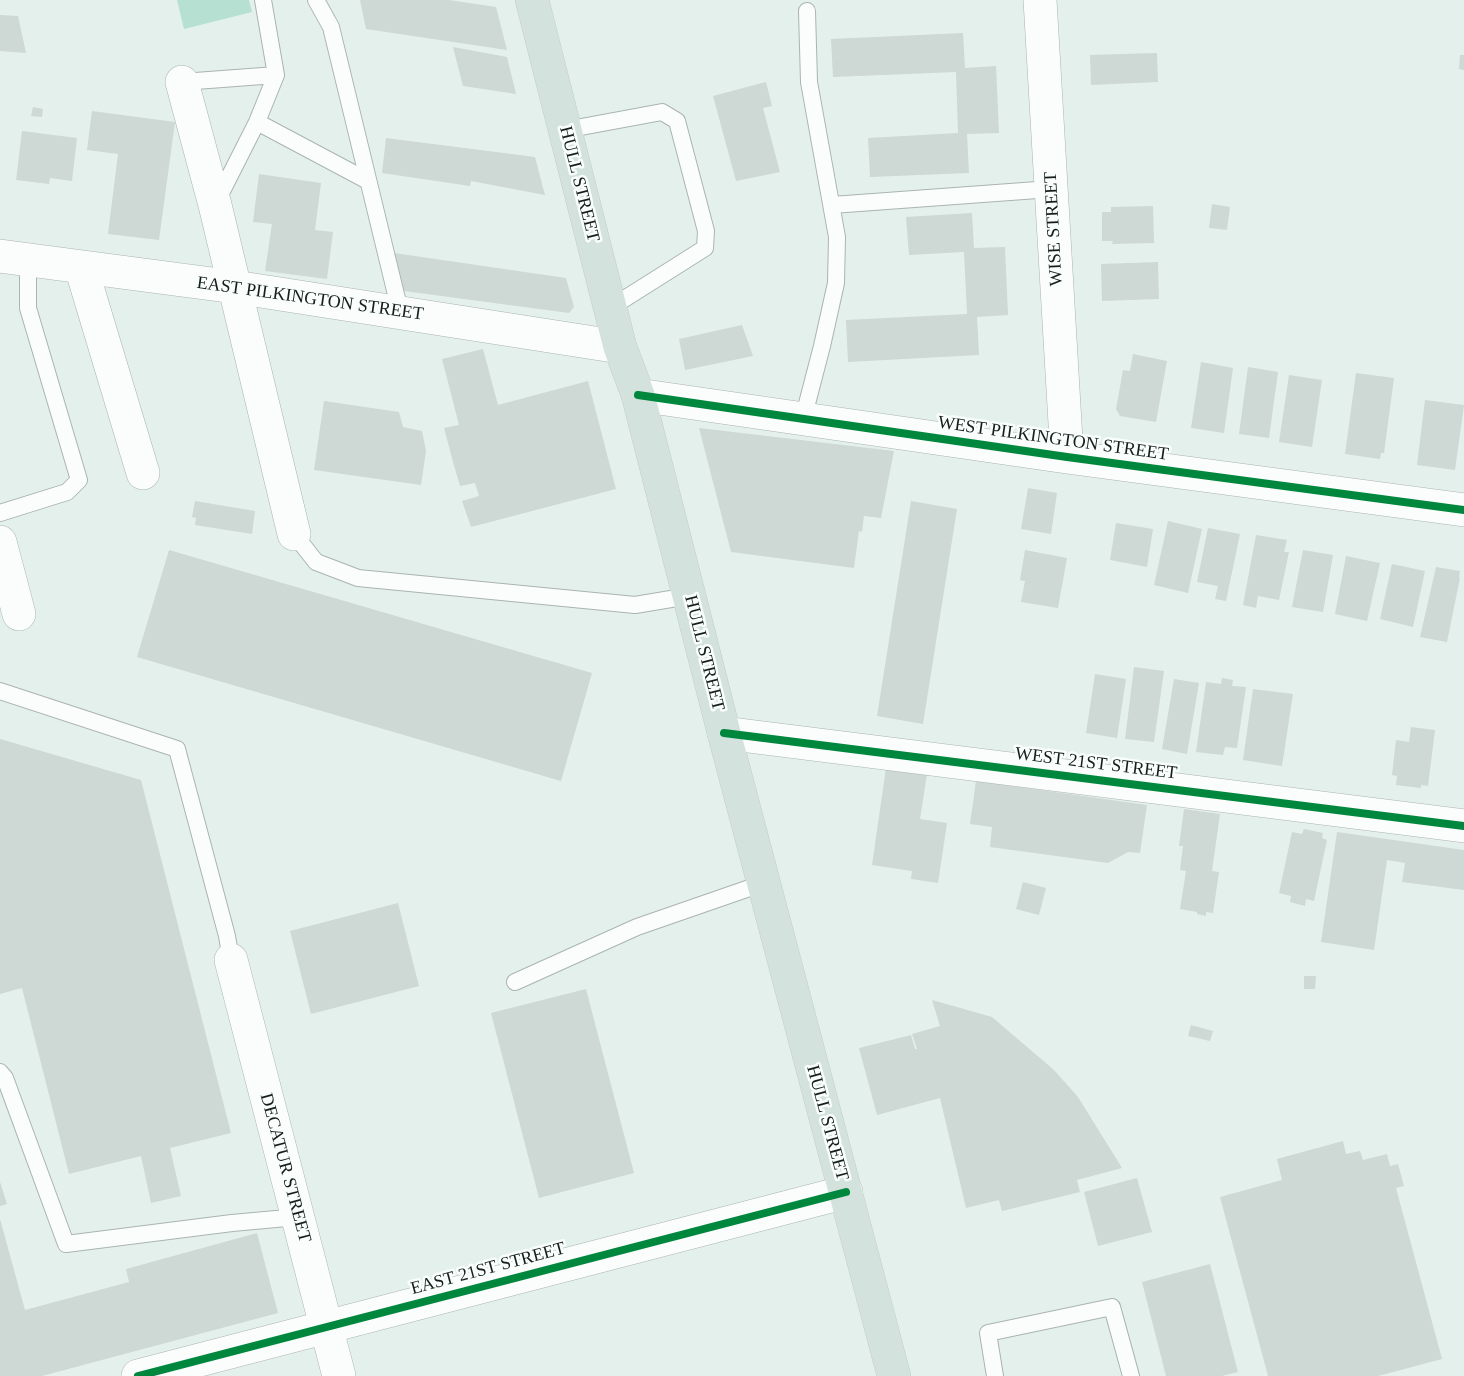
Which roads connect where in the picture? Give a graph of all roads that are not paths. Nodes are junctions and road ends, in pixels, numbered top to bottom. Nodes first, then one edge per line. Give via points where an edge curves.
1 (263, 0) edge
2 (316, 0) edge
3 (532, 0) edge
4 (1040, 0) edge
5 (807, 11) dead end
6 (276, 75) junction
7 (182, 82) joint
8 (257, 122) junction
9 (565, 130) junction
10 (368, 181) junction
11 (1051, 189) junction
12 (215, 205) junction
13 (832, 206) junction
14 (14, 258) edge
15 (81, 267) junction
16 (235, 287) junction
17 (610, 308) junction
18 (400, 311) junction
19 (620, 347) junction
20 (638, 395) junction
21 (803, 419) junction
22 (1067, 457) junction
23 (143, 473) dead end
24 (1464, 510) edge
25 (0, 513) edge
26 (294, 534) joint
27 (0, 542) edge
28 (689, 596) junction
29 (19, 614) dead end
30 (0, 691) edge
31 (724, 733) junction
32 (1464, 826) edge
33 (764, 883) junction
34 (231, 960) joint
35 (515, 982) dead end
36 (0, 1072) edge
37 (846, 1192) junction
38 (298, 1217) junction
39 (326, 1327) junction
40 (138, 1376) edge
41 (339, 1376) edge
42 (894, 1376) edge
43 (995, 1376) edge
44 (1131, 1376) edge

1 - 6 lane
2 - 10 lane via 331,27
3 - 9 main road, HULL STREET
4 - 11 street, WISE STREET
5 - 13 lane via 809,82
6 - 7 lane
6 - 8 lane
7 - 12 street
8 - 10 lane
8 - 12 lane
9 - 17 main road, HULL STREET
9 - 17 lane via 662,112 677,121 706,231 705,248
10 - 18 lane
11 - 13 lane
11 - 22 street, WISE STREET
12 - 16 street
13 - 21 lane via 837,237 836,283
14 - 15 street, EAST PILKINGTON STREET
14 - 25 lane via 79,480 67,492
15 - 16 street, EAST PILKINGTON STREET
15 - 23 street
16 - 18 street, EAST PILKINGTON STREET
16 - 26 street
17 - 19 main road, HULL STREET
18 - 19 street, EAST PILKINGTON STREET
19 - 20 main road, HULL STREET
20 - 21 street, WEST PILKINGTON STREET
20 - 28 main road, HULL STREET
21 - 22 street, WEST PILKINGTON STREET
22 - 24 street, WEST PILKINGTON STREET
26 - 28 lane via 315,562 358,578 635,605
27 - 29 street
28 - 31 main road, HULL STREET
30 - 34 lane via 177,749
31 - 32 street, WEST 21ST STREET
31 - 33 main road, HULL STREET
33 - 35 lane via 637,927
33 - 37 main road, HULL STREET
34 - 38 street, DECATUR STREET
36 - 38 lane via 66,1244
37 - 39 street, EAST 21ST STREET
37 - 42 main road, HULL STREET
38 - 39 street, DECATUR STREET
39 - 40 street, EAST 21ST STREET
39 - 41 street, DECATUR STREET
43 - 44 lane via 988,1333 1112,1306

